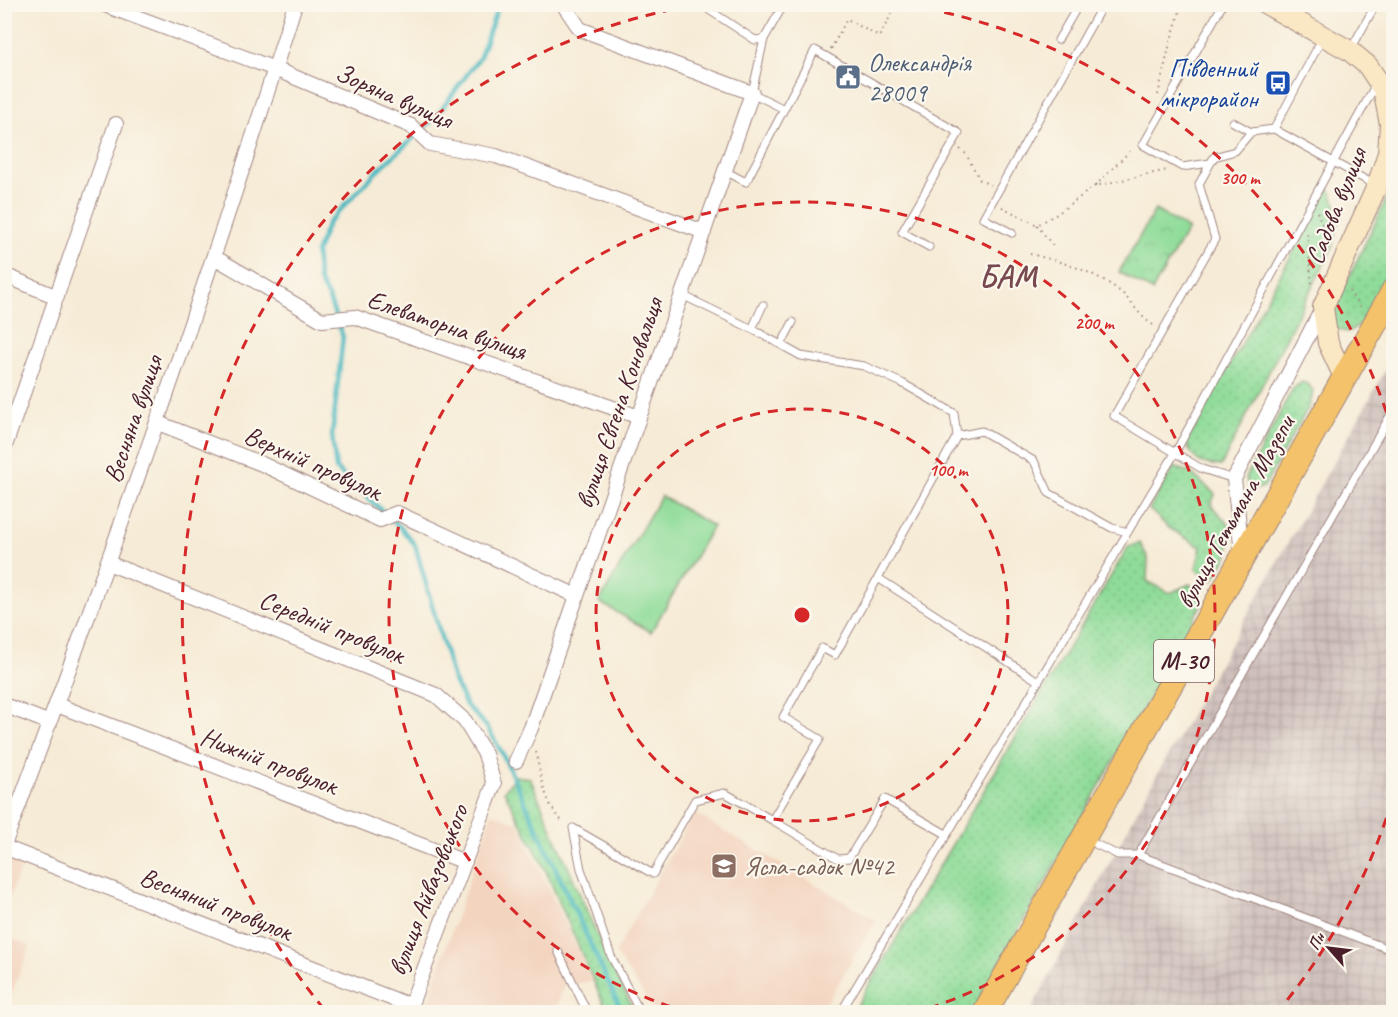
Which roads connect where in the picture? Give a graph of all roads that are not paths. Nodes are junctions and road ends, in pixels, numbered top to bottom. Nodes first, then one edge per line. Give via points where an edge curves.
1 (102, 4) edge
2 (295, 4) edge
3 (563, 4) edge
4 (700, 4) edge
5 (784, 4) edge
6 (1079, 4) edge
7 (1103, 4) edge
8 (1223, 4) edge
9 (1266, 4) edge
10 (1376, 4) edge
11 (1323, 36) junction
12 (764, 39) junction
13 (1058, 40) dead end
14 (1350, 51) junction
15 (275, 69) junction
16 (1379, 80) junction
17 (752, 93) junction
18 (784, 109) junction
19 (1233, 122) dead end
20 (116, 124) dead end
21 (1274, 129) junction
22 (1251, 132) junction
23 (1210, 163) junction
24 (1334, 163) junction
25 (725, 171) junction
26 (1377, 186) junction
27 (704, 232) junction
28 (1012, 233) dead end
29 (928, 247) dead end
30 (214, 257) junction
31 (4, 275) edge
32 (1394, 290) edge
33 (682, 295) junction
34 (57, 297) junction
35 (763, 305) dead end
36 (1323, 308) junction
37 (793, 322) dead end
38 (752, 329) junction
39 (781, 345) junction
40 (1344, 377) junction
41 (1394, 409) edge
42 (639, 417) junction
43 (158, 423) junction
44 (957, 436) junction
45 (4, 449) edge
46 (1175, 453) junction
47 (1234, 479) junction
48 (1128, 532) junction
49 (1242, 558) junction
50 (108, 563) junction
51 (878, 578) junction
52 (577, 596) junction
53 (1038, 681) junction
54 (4, 705) edge
55 (57, 705) junction
56 (50, 723) junction
57 (516, 761) dead end
58 (494, 784) joint
59 (772, 820) junction
60 (946, 834) junction
61 (1083, 839) junction
62 (4, 846) edge
63 (1138, 855) junction
64 (465, 862) junction
65 (558, 951) dead end
66 (1394, 951) edge
67 (409, 1009) edge
68 (587, 1012) edge
69 (640, 1012) edge
70 (841, 1012) edge
71 (985, 1012) edge

1 - 15 street, Зоряна вулиця
2 - 15 street, Весняна вулиця
3 - 17 street via 580,29
4 - 12 lane via 755,40
5 - 12 lane
6 - 13 lane
7 - 28 lane via 983,218
8 - 23 lane via 1143,145 1182,167
9 - 11 street, Садова вулиця
10 - 14 lane
11 - 14 street, Садова вулиця
11 - 21 lane
12 - 17 lane
14 - 16 street, Садова вулиця
15 - 27 street, Зоряна вулиця via 411,126 430,144 496,156
15 - 30 street, Весняна вулиця
16 - 24 lane
16 - 26 street, Садова вулиця via 1390,124 1388,153
17 - 18 lane
17 - 25 street, вулиця Євгена Коновальця
18 - 25 lane via 746,182
18 - 29 lane via 815,50 959,133 902,232
19 - 22 lane
20 - 34 street
21 - 22 lane
21 - 24 lane
22 - 23 lane via 1235,151 1214,157
23 - 46 lane via 1198,184 1215,239 1114,416
24 - 26 lane
24 - 46 lane
25 - 27 street, вулиця Євгена Коновальця
26 - 36 street, Садова вулиця
27 - 33 street, вулиця Євгена Коновальця
30 - 42 street, Елеваторна вулиця via 322,320 356,317
30 - 43 street, Весняна вулиця
31 - 34 street
32 - 40 highway, вулиця Гетьмана Мазепи / М-30
33 - 38 lane
33 - 42 street, вулиця Євгена Коновальця
34 - 45 street
35 - 38 lane
36 - 40 street via 1328,343
36 - 47 street
37 - 39 lane
38 - 39 lane
39 - 44 lane via 801,356 864,366 902,383 954,413
40 - 49 highway, вулиця Гетьмана Мазепи / М-30
41 - 63 lane
42 - 52 street, вулиця Євгена Коновальця
43 - 50 street, Весняна вулиця
43 - 52 street, Верхній провулок via 262,464 380,520 397,513
44 - 48 lane via 982,431 1034,461 1049,493 1112,528
44 - 51 lane
46 - 47 lane via 1202,469
46 - 48 lane
47 - 49 street
48 - 53 lane
49 - 61 highway, вулиця Гетьмана Мазепи / М-30
50 - 55 street, Весняна вулиця
50 - 58 street, Середній провулок via 436,695 465,721 485,754
51 - 53 lane
51 - 59 lane via 835,655 822,648 783,717 820,739
52 - 57 street, вулиця Євгена Коновальця
53 - 60 lane
54 - 56 street
55 - 56 street, Весняна вулиця
55 - 64 street, Нижній провулок
56 - 62 street, Весняна вулиця
58 - 64 street, вулиця Айвазовського
59 - 60 lane via 838,859 849,858 885,798
59 - 69 lane via 725,793 695,800 653,874 573,828 581,869 611,956
60 - 70 lane
61 - 63 lane via 1118,855
61 - 71 highway, вулиця Гетьмана Мазепи / М-30
62 - 67 street, Весняний провулок
63 - 66 lane
64 - 67 street, вулиця Айвазовського
65 - 68 lane

